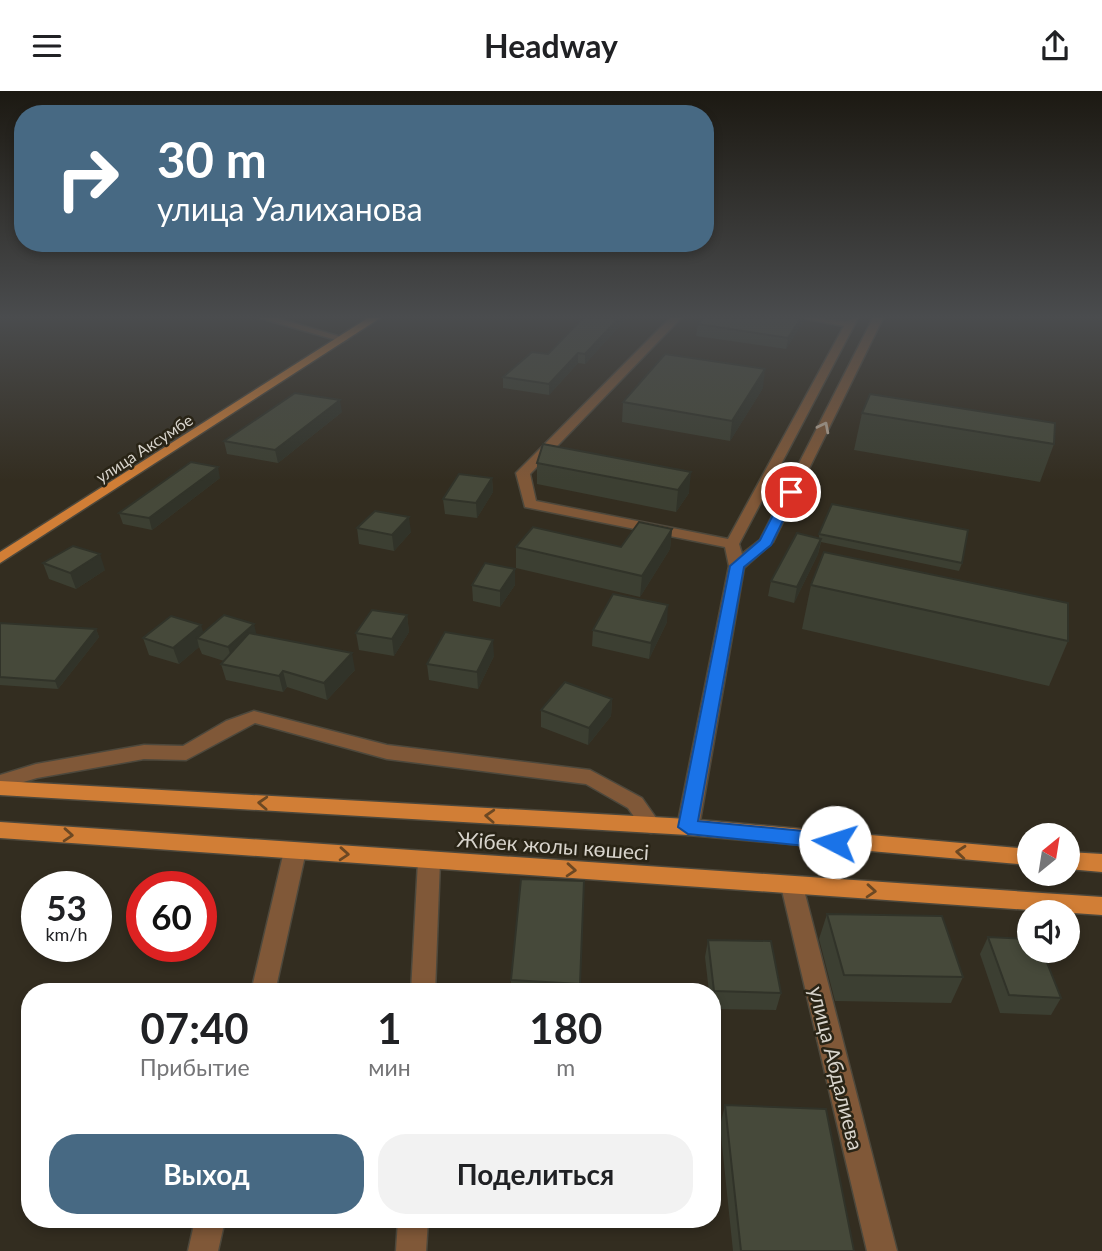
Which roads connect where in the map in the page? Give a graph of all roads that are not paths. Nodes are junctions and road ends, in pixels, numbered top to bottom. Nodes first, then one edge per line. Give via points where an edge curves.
1 (291, 372) edge
2 (623, 372) edge
3 (824, 372) edge
4 (851, 372) edge
5 (732, 544) junction
6 (0, 559) edge
7 (737, 566) junction
8 (0, 782) edge
9 (0, 788) edge
10 (651, 825) junction
11 (688, 827) junction
12 (0, 830) edge
13 (295, 851) junction
14 (1017, 856) edge
15 (429, 860) junction
16 (1080, 861) edge
17 (1102, 863) edge
18 (792, 886) junction
19 (1102, 906) edge
20 (265, 983) edge
21 (423, 983) edge
22 (208, 1228) edge
23 (412, 1228) edge
24 (203, 1251) edge
25 (411, 1251) edge
26 (882, 1251) edge

1 - 6 main road, улица Аксумбе
2 - 5 street via 523,474 530,504
3 - 5 street
7 -> 4 street via 766,542
5 - 7 street
7 - 11 street
8 - 10 street via 144,752 186,753 254,717 387,752 590,777 635,803
10 -> 9 main road, Жібек жолы көшесі
10 - 11 main road, Жібек жолы көшесі
14 -> 11 main road, Жібек жолы көшесі
12 -> 13 main road, Жібек жолы көшесі
13 -> 15 main road, Жібек жолы көшесі
13 - 20 street
15 -> 18 main road, Жібек жолы көшесі
15 - 21 street
16 - 17 main road
18 -> 19 main road, Жібек жолы көшесі
18 - 26 street, улица Абдалиева
22 - 24 street
23 - 25 street

